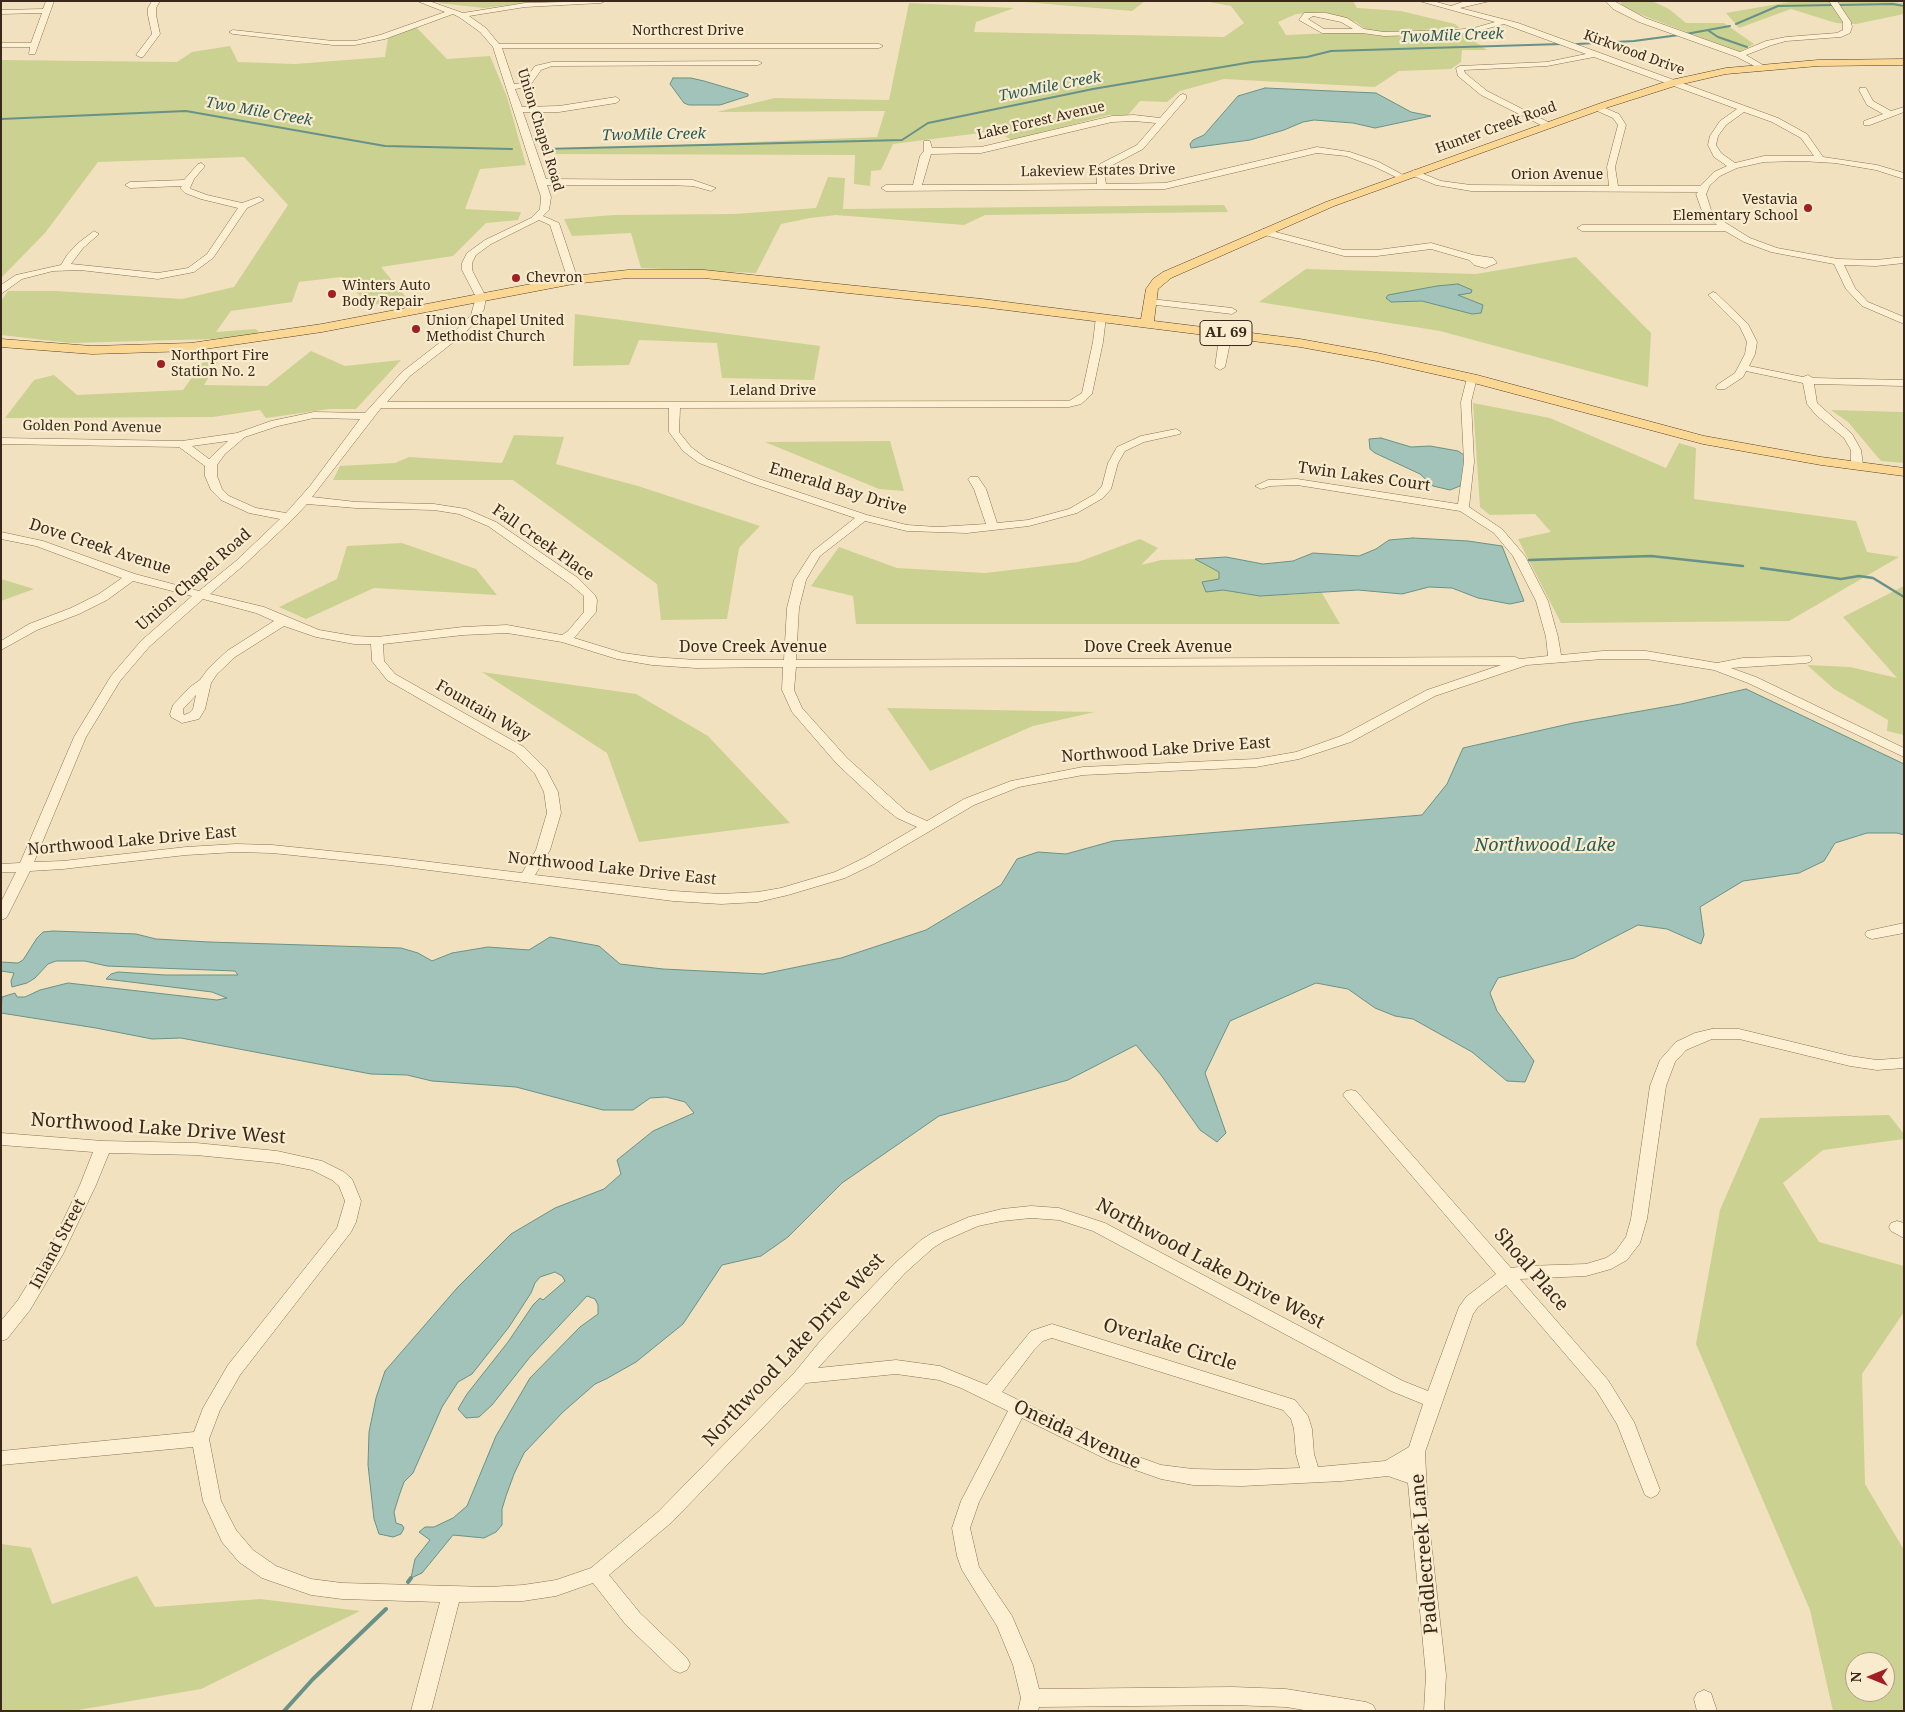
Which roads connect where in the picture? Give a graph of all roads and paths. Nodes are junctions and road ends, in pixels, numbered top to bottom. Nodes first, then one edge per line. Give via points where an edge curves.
1 (50, 1) edge
2 (156, 1) edge
3 (421, 1) edge
4 (573, 1) edge
5 (582, 1) edge
6 (601, 1) edge
7 (1423, 1) edge
8 (1486, 1) edge
9 (1609, 1) edge
10 (1833, 1) edge
11 (1453, 8) junction
12 (47, 11) junction
13 (1, 12) edge
14 (452, 12) junction
15 (462, 16) junction
16 (1505, 22) junction
17 (1362, 31) junction
18 (233, 32) dead end
19 (1, 45) edge
20 (497, 46) junction
21 (879, 46) dead end
22 (1595, 54) junction
23 (140, 55) dead end
24 (1740, 55) junction
25 (1904, 62) edge
26 (758, 63) dead end
27 (1760, 66) junction
28 (1675, 82) junction
29 (511, 87) junction
30 (1863, 90) dead end
31 (1183, 97) dead end
32 (616, 100) dead end
33 (1598, 108) junction
34 (1744, 108) junction
35 (1904, 109) edge
36 (518, 110) junction
37 (1890, 114) junction
38 (1161, 121) junction
39 (1867, 123) dead end
40 (1547, 126) junction
41 (1820, 158) junction
42 (201, 166) dead end
43 (1734, 166) junction
44 (1405, 176) junction
45 (1904, 176) edge
46 (542, 182) junction
47 (188, 183) junction
48 (130, 185) dead end
49 (1102, 186) junction
50 (711, 188) dead end
51 (886, 188) dead end
52 (917, 188) junction
53 (1614, 189) junction
54 (1703, 189) junction
55 (259, 200) dead end
56 (243, 206) junction
57 (538, 217) junction
58 (1582, 228) dead end
59 (1725, 228) junction
60 (1264, 232) junction
61 (94, 234) dead end
62 (1472, 258) dead end
63 (1904, 260) edge
64 (1838, 262) junction
65 (65, 267) junction
66 (573, 280) junction
67 (1, 291) edge
68 (1713, 295) dead end
69 (481, 297) junction
70 (1151, 302) junction
71 (1232, 311) dead end
72 (475, 316) joint
73 (1101, 317) junction
74 (1904, 321) edge
75 (1147, 322) junction
76 (1227, 333) junction
77 (1, 343) edge
78 (1220, 367) dead end
79 (1743, 367) junction
80 (1472, 378) junction
81 (1808, 380) junction
82 (1904, 383) edge
83 (1721, 387) dead end
84 (378, 405) junction
85 (675, 405) junction
86 (368, 416) junction
87 (1176, 432) dead end
88 (241, 435) junction
89 (1, 442) edge
90 (182, 444) junction
91 (211, 465) junction
92 (1857, 465) junction
93 (1904, 472) edge
94 (974, 479) dead end
95 (1261, 486) dead end
96 (304, 500) junction
97 (1463, 508) junction
98 (289, 517) junction
99 (863, 517) junction
100 (993, 527) junction
101 (1, 535) edge
102 (131, 577) junction
103 (200, 594) junction
104 (283, 621) junction
105 (564, 640) junction
106 (377, 641) junction
107 (1, 646) edge
108 (1556, 659) junction
109 (1806, 659) dead end
110 (1526, 661) junction
111 (789, 664) junction
112 (1717, 667) junction
113 (205, 683) dead end
114 (1904, 753) edge
115 (926, 826) junction
116 (1, 868) edge
117 (24, 868) junction
118 (526, 878) junction
119 (1, 915) edge
120 (1904, 928) edge
121 (1872, 934) dead end
122 (1904, 1064) edge
123 (1351, 1095) dead end
124 (1, 1139) edge
125 (103, 1148) junction
126 (1507, 1275) junction
127 (1, 1334) edge
128 (801, 1377) junction
129 (990, 1394) junction
130 (1433, 1400) junction
131 (1019, 1408) junction
132 (200, 1439) junction
133 (1416, 1452) junction
134 (1, 1458) edge
135 (1388, 1468) junction
136 (1311, 1476) junction
137 (1418, 1479) junction
138 (1650, 1490) dead end
139 (597, 1574) junction
140 (451, 1595) junction
141 (680, 1664) dead end
142 (1029, 1705) edge
143 (421, 1711) edge
144 (1366, 1711) edge
145 (1434, 1711) edge

1 - 12 street
2 - 23 street via 152,8 155,37
3 - 14 street, Union Chapel Road
4 - 5 street
4 - 15 street
5 - 6 street
7 - 11 street, Kirkwood Drive
8 - 11 street
9 - 24 street via 1642,20
10 - 24 street via 1847,22 1846,32 1786,39
11 - 16 street, Kirkwood Drive
12 - 13 street
12 - 19 street via 33,49
14 - 15 street, Union Chapel Road
14 - 18 street via 382,37 355,43
15 - 20 street, Union Chapel Road via 483,30
16 - 17 street via 1454,32 1384,34
16 - 22 street, Kirkwood Drive
17 - 17 street via 1332,16 1313,14 1304,17 1306,22 1322,31
20 - 21 street, Northcrest Drive
20 - 29 street, Union Chapel Road
22 - 28 street, Kirkwood Drive
22 - 40 street via 1554,63 1460,68 1461,74 1484,93
24 - 27 street
25 - 27 main road, Hunter Creek Road
26 - 29 street via 552,64 538,68 526,85
27 - 28 main road, Hunter Creek Road
28 - 33 main road, Hunter Creek Road
28 - 34 street, Kirkwood Drive
29 - 36 street, Union Chapel Road
30 - 37 street via 1870,103
31 - 38 street
32 - 36 street via 559,109
33 - 40 main road, Hunter Creek Road
33 - 53 street via 1616,116 1622,125 1611,167
34 - 41 street, Kirkwood Drive via 1796,130 1810,142
34 - 43 street via 1723,123 1712,145 1717,155
35 - 37 street
36 - 46 street, Union Chapel Road
37 - 39 street
38 - 49 street via 1137,149 1103,166 1100,172
38 - 52 street, Lake Forest Avenue via 1112,119 982,150 927,146
40 - 44 main road, Hunter Creek Road
41 - 43 street via 1764,159
41 - 45 street
42 - 47 street
43 - 54 street via 1710,178
44 - 49 street, Lakeview Estates Drive via 1340,152 1317,150 1181,184
44 - 53 street, Orion Avenue via 1463,187
44 - 60 main road, Hunter Creek Road
46 - 50 street via 666,182 693,183
46 - 57 street, Union Chapel Road via 546,203
47 - 48 street
47 - 56 street via 185,188 192,194
49 - 52 street, Lakeview Estates Drive
51 - 52 street, Lakeview Estates Drive
53 - 54 street, Orion Avenue
54 - 59 street via 1702,200 1707,211
55 - 56 street
56 - 65 street via 207,259 191,270 158,276
57 - 66 street via 554,223
57 - 69 street via 488,242 468,258 467,270
58 - 59 street
59 - 64 street via 1774,250
60 - 62 street via 1344,253 1378,253 1431,246
60 - 70 main road, Hunter Creek Road via 1162,278 1152,289
61 - 65 street via 70,257
63 - 64 street
64 - 74 street via 1851,289 1865,304
65 - 67 street via 27,274
66 - 69 main road, AL 69
66 - 73 main road, AL 69 via 628,274 704,274
68 - 79 street via 1749,334 1752,342 1750,354
69 - 72 street
69 - 77 main road, AL 69 via 282,335 191,347 92,350
70 - 71 street
70 - 75 main road, Hunter Creek Road
72 - 84 street, Union Chapel Road via 460,332 406,374
73 - 75 main road, AL 69
73 - 85 street, Leland Drive via 1088,390 1077,402 1050,405
75 - 76 main road, AL 69
76 - 78 street
76 - 80 main road, AL 69 via 1351,352
79 - 81 street
79 - 83 street via 1735,379
80 - 92 main road, AL 69 via 1703,440
80 - 97 street via 1466,402 1469,462
81 - 82 street
81 - 92 street via 1812,404 1848,436 1856,450
84 - 85 street, Leland Drive
84 - 86 street, Union Chapel Road
85 - 99 street, Emerald Bay Drive via 674,432 687,449 704,461
86 - 88 street via 304,416
86 - 96 street, Union Chapel Road
87 - 100 street, Emerald Bay Drive via 1141,439 1121,449 1113,463 1107,488 1087,504 1047,519
88 - 90 street, Golden Pond Avenue
88 - 91 street
89 - 90 street, Golden Pond Avenue
90 - 91 street, Golden Pond Avenue
91 - 98 street via 212,481 225,498 252,511
92 - 93 main road, AL 69
94 - 100 street
95 - 97 street, Twin Lakes Court via 1297,482
96 - 98 street, Union Chapel Road
96 - 105 street, Fall Creek Place via 434,507 462,511 492,524 589,595 590,612
97 - 108 street via 1498,531 1519,556 1542,601
98 - 103 street, Union Chapel Road via 240,563
99 - 100 street, Emerald Bay Drive via 927,530
99 - 111 street via 816,554 800,580 793,608
101 - 102 street, Dove Creek Avenue via 39,543
102 - 103 street, Dove Creek Avenue
102 - 107 street via 103,597 34,627
103 - 104 street, Dove Creek Avenue via 260,610
103 - 117 street, Union Chapel Road via 145,644 102,698 80,737
104 - 106 street, Dove Creek Avenue via 344,639
104 - 113 street via 231,654
105 - 106 street, Dove Creek Avenue via 496,629
105 - 111 street, Dove Creek Avenue via 652,661
106 - 118 street, Fountain Way via 378,660 391,677 519,750 541,772 551,792 554,813 543,850
108 - 110 street, Northwood Lake Drive East
108 - 112 street, Northwood Lake Drive East via 1624,654
109 - 112 street via 1743,662
110 - 111 street, Dove Creek Avenue
110 - 115 street, Northwood Lake Drive East via 1431,692 1346,739 1299,755 1256,763 1094,770 1038,778 996,790
111 - 115 street via 788,690 796,709 842,761 887,803 902,815
112 - 114 street, Northwood Lake Drive East via 1752,680
115 - 118 street, Northwood Lake Drive East via 840,875 758,896 721,899 681,897
116 - 117 street, Northwood Lake Drive East
117 - 118 street, Northwood Lake Drive East via 236,848 320,854
117 - 119 street, Union Chapel Road
120 - 121 street
122 - 126 street via 1850,1061 1739,1034 1700,1036 1681,1046 1668,1060 1658,1086 1634,1239 1621,1256 1586,1270
123 - 126 street, Shoal Place
124 - 125 street, Northwood Lake Drive West
125 - 127 street, Inland Street via 57,1250 24,1305
125 - 132 street, Northwood Lake Drive West via 169,1148 291,1159 328,1170 346,1183 351,1192 351,1212 343,1232 234,1370 212,1408
126 - 130 street via 1480,1294 1465,1312
126 - 138 street, Shoal Place via 1606,1391 1630,1434
128 - 129 street, Oneida Avenue via 865,1369 911,1368 940,1373
128 - 130 street, Northwood Lake Drive West via 881,1287 927,1244 975,1221 1031,1212 1059,1214 1099,1227 1397,1386
128 - 139 street, Northwood Lake Drive West via 665,1517
129 - 131 street, Oneida Avenue
129 - 136 street, Overlake Circle via 1028,1345 1037,1336 1052,1331 1289,1405 1299,1416 1304,1429 1305,1454
130 - 133 street, Paddlecreek Lane
131 - 136 street, Oneida Avenue via 1116,1456 1161,1472 1209,1478
131 - 142 street via 970,1501 961,1528 971,1570 1005,1622 1023,1665
132 - 134 street
132 - 140 street, Northwood Lake Drive West via 212,1501 222,1525 246,1556 269,1572 311,1587 342,1591
133 - 135 street, Oneida Avenue
133 - 137 street, Paddlecreek Lane
135 - 136 street, Oneida Avenue
135 - 137 street, Oneida Avenue
137 - 145 street, Paddlecreek Lane via 1436,1674
139 - 140 street, Northwood Lake Drive West via 556,1588 523,1593
139 - 141 street via 633,1619
140 - 143 street
142 - 144 street via 1233,1696 1286,1698

